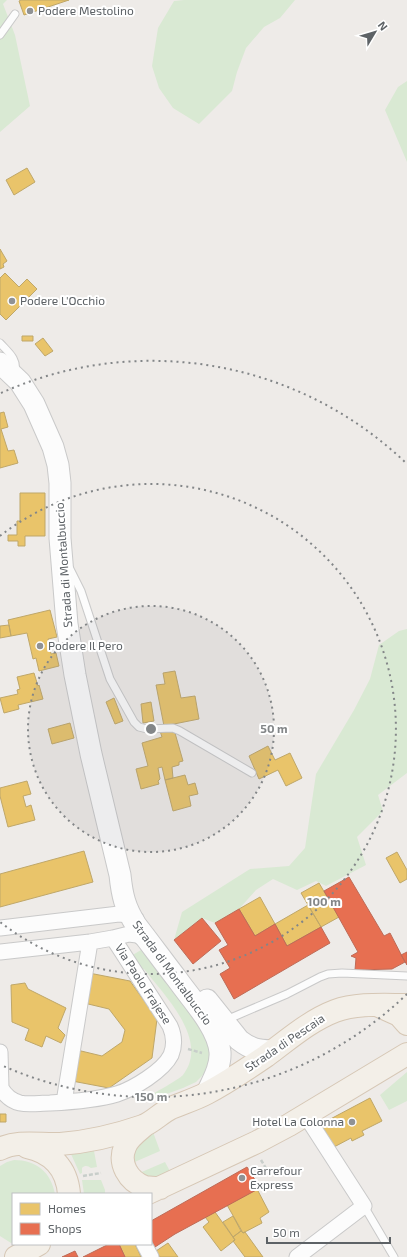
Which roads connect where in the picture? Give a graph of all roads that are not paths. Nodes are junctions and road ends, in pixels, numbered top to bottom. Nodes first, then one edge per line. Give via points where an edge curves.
1 (15, 14) dead end
2 (0, 35) edge
3 (0, 343) edge
4 (7, 369) edge
5 (62, 555) junction
6 (252, 773) dead end
7 (121, 885) junction
8 (129, 914) junction
9 (106, 915) junction
10 (0, 928) edge
11 (113, 938) junction
12 (90, 942) junction
13 (149, 942) junction
14 (0, 952) edge
15 (407, 976) edge
16 (201, 993) junction
17 (376, 1005) junction
18 (407, 1005) edge
19 (224, 1021) junction
20 (407, 1024) edge
21 (273, 1051) junction
22 (0, 1052) edge
23 (406, 1052) edge
24 (1, 1089) edge
25 (207, 1093) junction
26 (64, 1102) junction
27 (170, 1109) junction
28 (306, 1116) junction
29 (144, 1125) junction
30 (3, 1142) edge
31 (74, 1186) edge
32 (153, 1191) edge
33 (364, 1206) junction
34 (37, 1245) edge
35 (145, 1245) edge
36 (16, 1257) edge
37 (151, 1257) edge
38 (297, 1257) edge
39 (394, 1257) edge

1 - 2 lane
3 - 4 lane via 15,361 16,366
4 - 5 street, Strada di Montalbuccio via 30,396 56,457 60,483
5 - 6 lane via 81,591 110,679 134,722 146,729 180,730
5 - 7 street, Strada di Montalbuccio via 67,624 79,698
7 - 8 street, Strada di Montalbuccio
7 - 9 street via 119,904
7 - 16 street, Strada di Montalbuccio
8 - 9 street
8 - 13 street, Strada di Montalbuccio
8 - 16 street via 146,928 192,988
9 - 10 street
11 - 12 street, Via Paolo Frajese
11 - 13 street, Via Paolo Frajese via 129,934 137,935
11 - 26 street, Via Paolo Frajese via 168,1022 173,1036 173,1049 159,1069 133,1087 109,1096
12 - 14 street, Via Paolo Frajese
12 - 26 street
13 - 25 street, Strada di Montalbuccio via 196,1004 216,1036 220,1057
15 - 19 lane via 328,974
16 - 19 street, Strada di Montalbuccio
17 - 18 main road, Strada di Pescaia
17 - 20 main road via 399,1016
17 - 21 main road, Strada di Pescaia via 335,1011 305,1027
19 - 21 street, Strada di Montalbuccio via 239,1040 250,1048
21 - 25 main road, Strada di Pescaia
22 - 24 street, Via Paolo Frajese
23 - 28 main road
24 - 26 street, Via Paolo Frajese via 6,1096 19,1103
25 - 27 main road, Strada di Pescaia
27 - 29 main road, Strada di Pescaia
27 - 30 main road, Strada di Pescaia via 69,1129 35,1132
28 - 32 main road
28 - 33 street
29 - 30 main road, Strada di Pescaia via 77,1142
29 - 32 main road via 125,1146 122,1161 130,1177
30 - 31 main road via 36,1149 50,1157 67,1181
33 - 38 street
33 - 39 lane
34 - 36 main road
35 - 37 street

